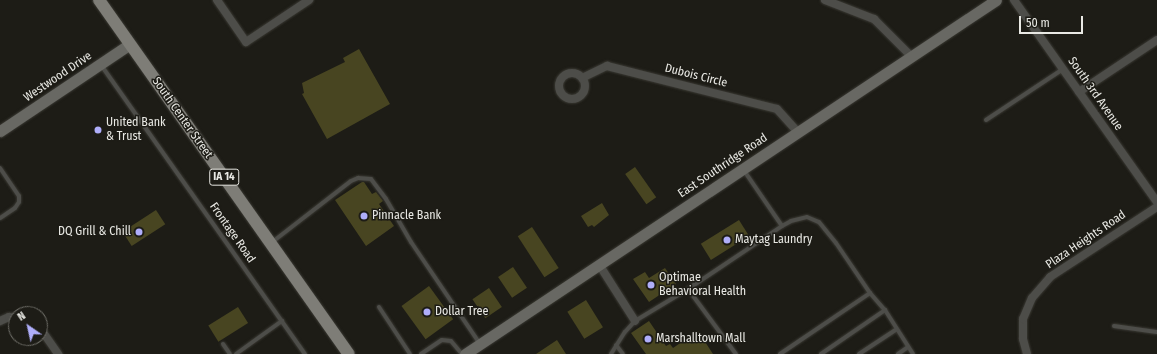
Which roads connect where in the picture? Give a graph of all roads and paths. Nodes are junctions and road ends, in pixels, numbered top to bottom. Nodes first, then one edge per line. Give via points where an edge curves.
1 (99, 0) edge
2 (217, 0) edge
3 (309, 0) edge
4 (825, 0) edge
5 (996, 0) edge
6 (1014, 0) edge
7 (1157, 40) edge
8 (130, 44) junction
9 (911, 56) junction
10 (100, 64) junction
11 (1063, 69) junction
12 (582, 78) dead end
13 (1079, 92) junction
14 (986, 120) dead end
15 (0, 131) edge
16 (797, 131) junction
17 (0, 168) edge
18 (742, 168) junction
19 (1157, 202) edge
20 (1157, 207) edge
21 (0, 218) edge
22 (782, 226) junction
23 (270, 243) junction
24 (600, 266) junction
25 (688, 289) junction
26 (870, 293) junction
27 (379, 307) dead end
28 (884, 310) junction
29 (635, 320) junction
30 (282, 321) junction
31 (1114, 326) dead end
32 (897, 329) junction
33 (1157, 332) edge
34 (48, 340) edge
35 (223, 344) dead end
36 (480, 344) junction
37 (616, 345) junction
38 (908, 347) junction
39 (58, 354) edge
40 (230, 354) edge
41 (236, 354) edge
42 (305, 354) edge
43 (349, 354) edge
44 (410, 354) edge
45 (421, 354) edge
46 (463, 354) edge
47 (611, 354) edge
48 (623, 354) edge
49 (736, 354) edge
50 (780, 354) edge
51 (821, 354) edge
52 (859, 354) edge
53 (898, 354) edge
54 (913, 354) edge
55 (1027, 354) edge

1 - 8 main road, South Center Street / IA 14
2 - 3 street via 246,42
4 - 9 street via 874,19
5 - 9 street, East Southridge Road
6 - 11 street, South 3rd Avenue
7 - 13 street
8 - 10 street, Westwood Drive
8 - 23 main road, South Center Street / IA 14
9 - 16 street, East Southridge Road
10 - 15 street, Westwood Drive
10 - 30 lane, Frontage Road
11 - 13 street, South 3rd Avenue
11 - 14 lane
12 - 16 street, Dubois Circle via 607,66 777,109
13 - 19 street, South 3rd Avenue
16 - 18 street, East Southridge Road
17 - 21 lane via 19,196 19,202 15,208
18 - 22 lane
18 - 24 street, East Southridge Road
20 - 55 street, Plaza Heights Road via 1050,277 1032,298 1023,319 1022,339
22 - 25 lane
22 - 26 lane via 807,217 820,222
23 - 36 lane via 351,181 358,178 371,179
23 - 43 main road, South Center Street / IA 14
24 - 29 street
24 - 36 street, East Southridge Road
25 - 29 lane
25 - 49 lane
26 - 28 lane
26 - 50 lane
27 - 44 lane
28 - 32 lane
28 - 51 lane
29 - 37 lane
30 - 41 lane
30 - 42 lane, Frontage Road
31 - 33 lane
32 - 38 lane
32 - 52 lane
34 - 39 street
35 - 40 lane
36 - 46 street, East Southridge Road
37 - 47 lane
37 - 48 lane
38 - 53 lane
38 - 54 lane
45 - 46 lane via 442,340 450,341

